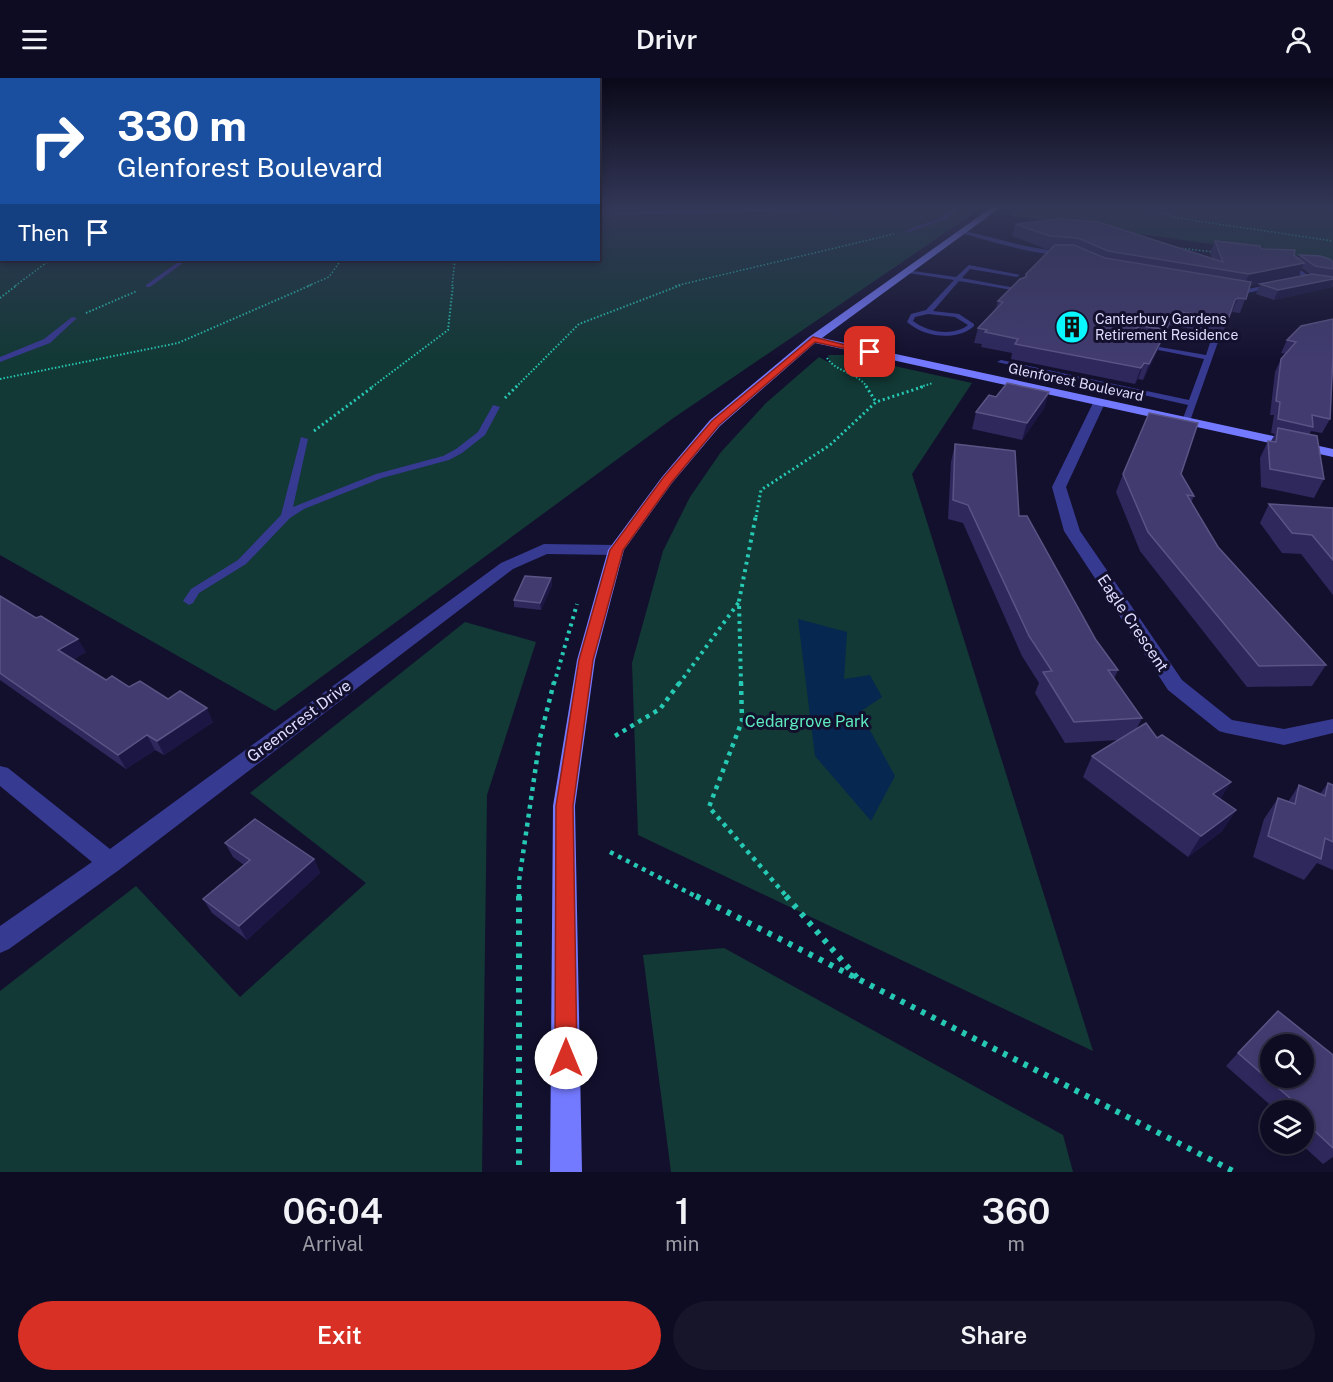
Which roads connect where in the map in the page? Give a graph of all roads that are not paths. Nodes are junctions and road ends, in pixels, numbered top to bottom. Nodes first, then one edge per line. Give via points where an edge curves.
1 (926, 258) edge
2 (183, 261) edge
3 (1292, 265) edge
4 (908, 271) junction
5 (1017, 275) dead end
6 (955, 279) junction
7 (1308, 279) junction
8 (1297, 281) edge
9 (1333, 283) edge
10 (1276, 285) edge
11 (148, 286) road end
12 (1220, 288) edge
13 (1018, 289) edge
14 (928, 312) junction
15 (74, 318) road end
16 (813, 339) junction
17 (1214, 342) dead end
18 (1136, 345) edge
19 (1209, 358) junction
20 (0, 360) edge
21 (1001, 362) dead end
22 (1099, 402) junction
23 (1192, 403) junction
24 (496, 407) road end
25 (1186, 422) junction
26 (304, 439) road end
27 (1333, 453) edge
28 (286, 516) junction
29 (616, 550) junction
30 (189, 602) dead end
31 (1333, 726) edge
32 (0, 774) edge
33 (110, 863) junction
34 (0, 941) edge
35 (566, 1172) edge

1 - 4 main road
2 - 11 lane
3 - 7 lane
4 - 6 lane
4 - 16 main road
5 - 6 lane via 969,267
6 - 13 lane
6 - 14 lane
7 - 8 lane
7 - 9 lane
10 - 12 lane via 1243,292
14 - 14 lane via 913,315 909,321 918,328 947,333 965,331 972,325 957,315
15 - 20 lane via 47,341
16 - 22 main road, Glenforest Boulevard
16 - 29 main road via 715,423
17 - 19 lane
18 - 19 lane
19 - 23 lane
21 - 23 lane
22 - 25 main road, Glenforest Boulevard
22 - 31 street, Eagle Crescent via 1059,487 1071,531 1175,685 1226,726 1284,737
23 - 25 lane
24 - 28 lane via 482,433 446,458 379,476
25 - 27 main road, Glenforest Boulevard
26 - 28 lane
28 - 30 lane via 242,562 195,591
29 - 33 street, Greencrest Drive via 544,549 507,567
29 - 35 main road via 586,660 564,806
32 - 33 street
33 - 34 street, Greencrest Drive

